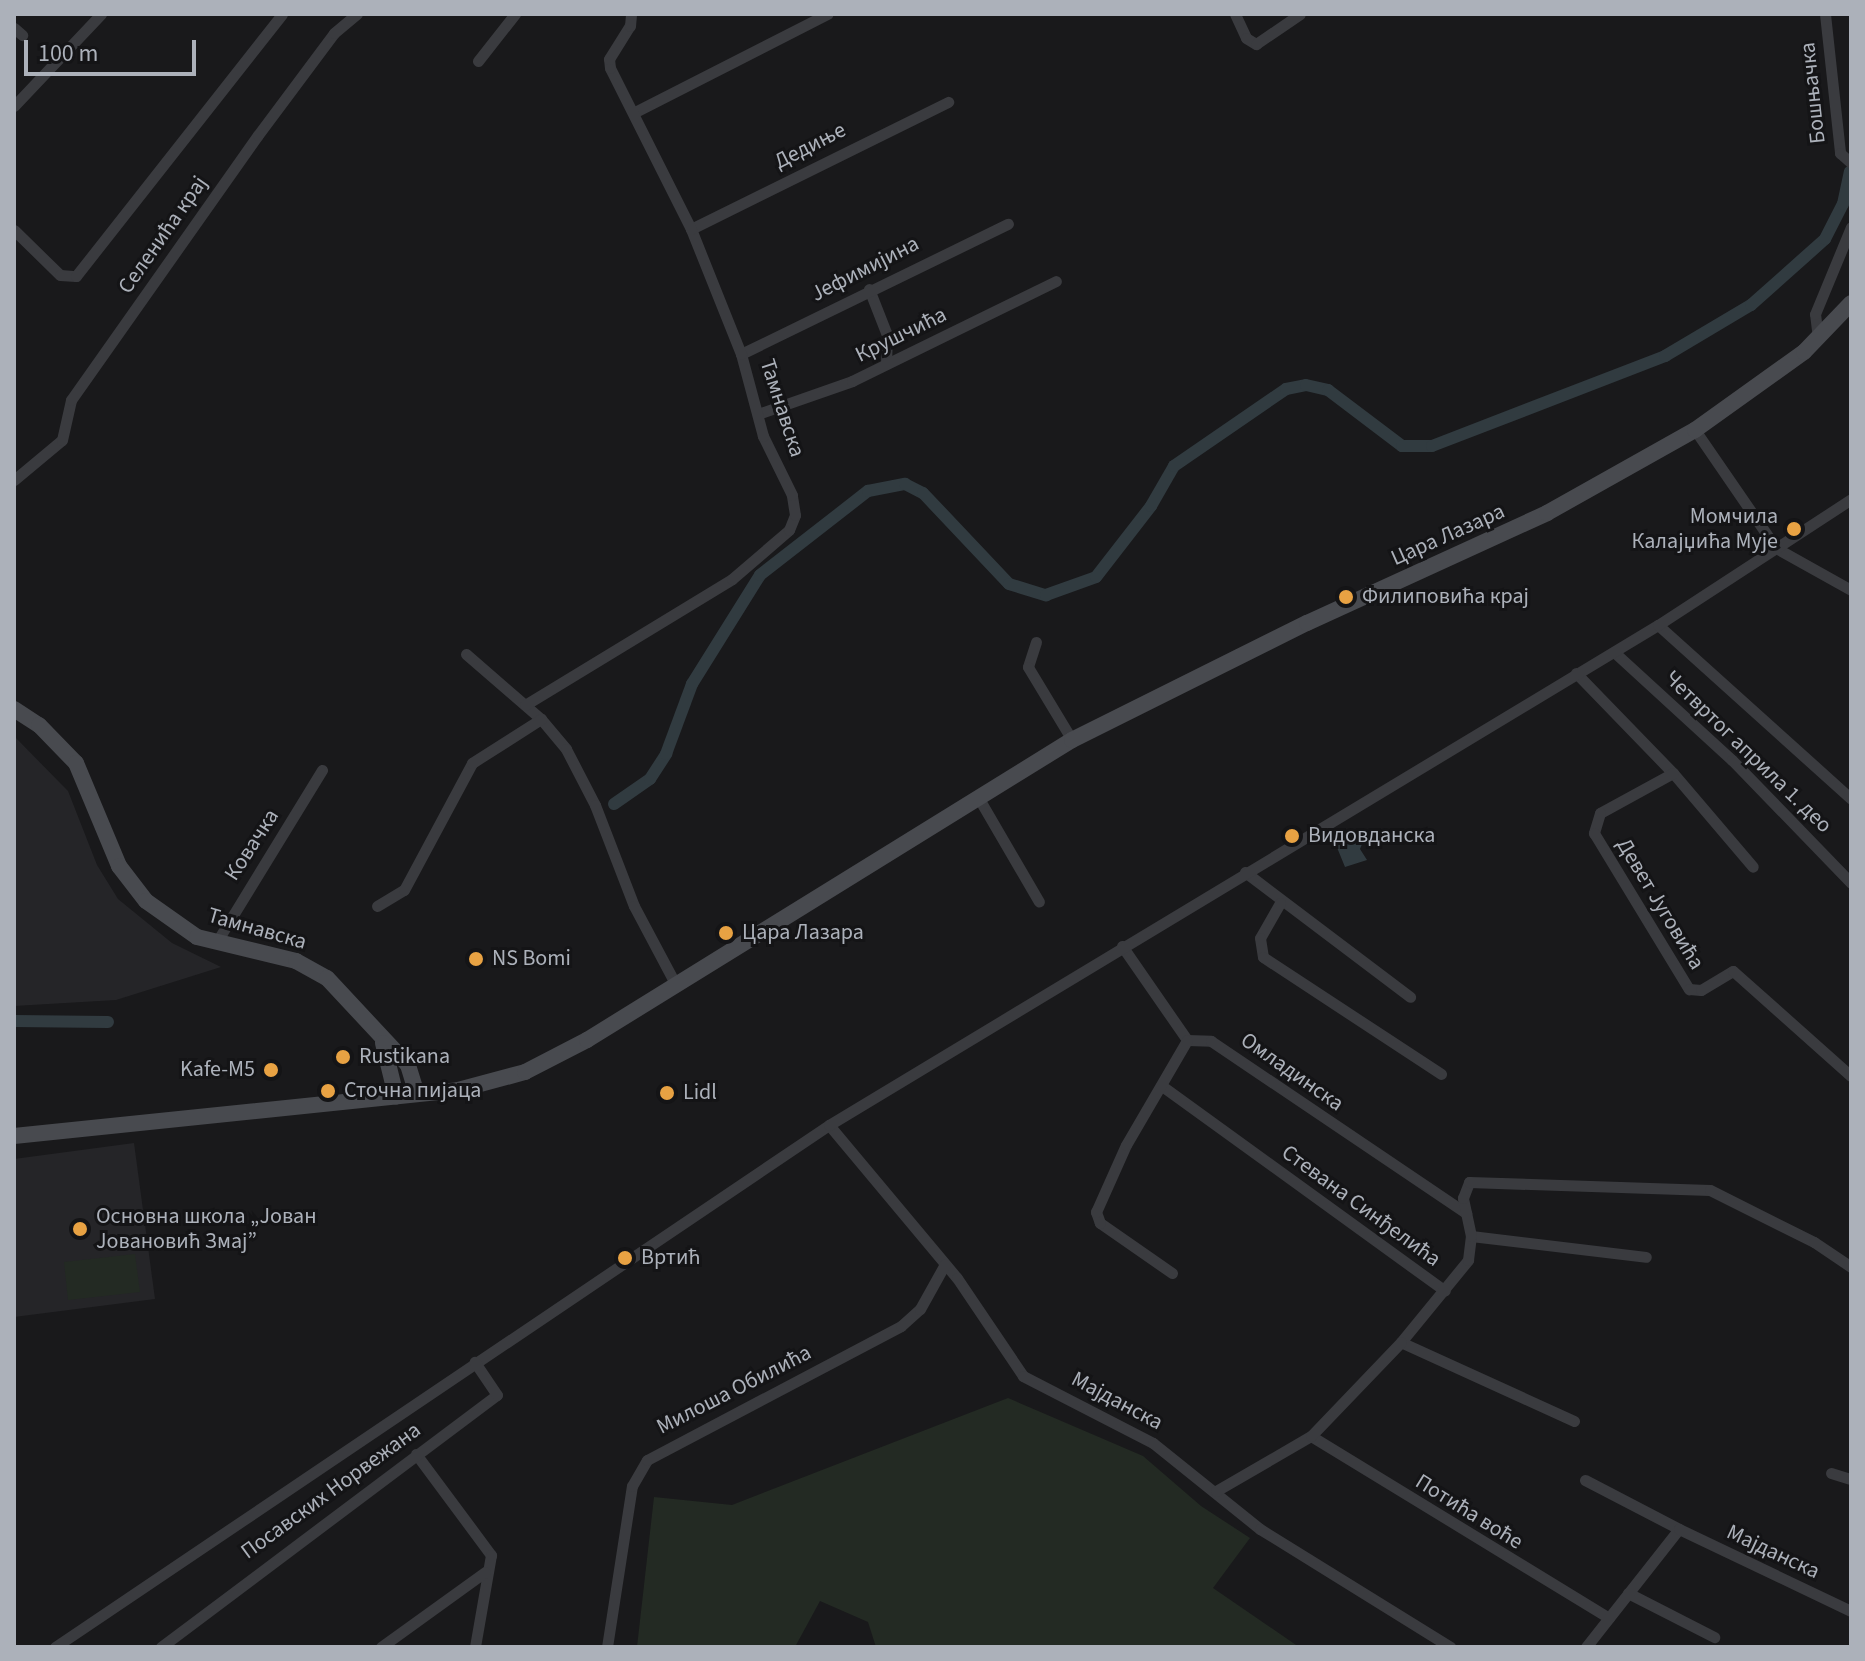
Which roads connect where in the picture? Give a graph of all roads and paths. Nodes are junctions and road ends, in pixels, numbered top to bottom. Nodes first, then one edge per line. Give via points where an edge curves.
1 (101, 14) edge
2 (282, 14) edge
3 (357, 14) edge
4 (515, 14) edge
5 (631, 14) edge
6 (827, 14) edge
7 (1235, 14) edge
8 (1300, 14) edge
9 (1825, 14) edge
10 (478, 61) dead end
11 (948, 102) dead end
12 (14, 106) edge
13 (635, 112) junction
14 (1851, 163) edge
15 (1008, 224) dead end
16 (1851, 227) edge
17 (691, 229) junction
18 (14, 230) edge
19 (1056, 281) dead end
20 (869, 289) junction
21 (1851, 303) edge
22 (1818, 338) junction
23 (741, 354) junction
24 (886, 364) junction
25 (758, 414) junction
26 (1695, 430) junction
27 (14, 480) edge
28 (1851, 499) edge
29 (1776, 548) junction
30 (1851, 590) edge
31 (1658, 625) junction
32 (1036, 642) dead end
33 (1614, 652) junction
34 (466, 654) dead end
35 (1576, 673) junction
36 (525, 705) junction
37 (14, 709) edge
38 (541, 719) junction
39 (1072, 740) junction
40 (322, 770) dead end
41 (1673, 773) junction
42 (978, 797) junction
43 (1851, 799) edge
44 (1753, 867) dead end
45 (1245, 872) junction
46 (1851, 883) edge
47 (1039, 902) dead end
48 (1280, 903) junction
49 (377, 906) dead end
50 (216, 943) junction
51 (1122, 946) junction
52 (675, 983) junction
53 (1410, 997) dead end
54 (382, 1040) junction
55 (1187, 1040) junction
56 (1441, 1074) dead end
57 (1851, 1076) edge
58 (1162, 1086) junction
59 (417, 1094) junction
60 (396, 1096) junction
61 (829, 1125) junction
62 (14, 1136) edge
63 (1466, 1213) junction
64 (1471, 1236) junction
65 (1646, 1257) dead end
66 (945, 1264) junction
67 (1851, 1267) edge
68 (1172, 1273) dead end
69 (1445, 1291) junction
70 (1401, 1342) junction
71 (475, 1362) junction
72 (1574, 1421) dead end
73 (1311, 1436) junction
74 (416, 1454) junction
75 (1831, 1473) dead end
76 (1851, 1479) edge
77 (1585, 1480) dead end
78 (1216, 1491) junction
79 (1679, 1529) junction
80 (485, 1572) junction
81 (1628, 1593) junction
82 (1851, 1611) edge
83 (1609, 1618) junction
84 (1714, 1637) dead end
85 (55, 1647) edge
86 (161, 1647) edge
87 (381, 1647) edge
88 (475, 1647) edge
89 (607, 1647) edge
90 (1450, 1647) edge
91 (1586, 1647) edge

1 - 12 street
2 - 18 street via 76,276 66,278
3 - 27 street, Селенића крај via 334,33 258,135 71,400 62,440
4 - 10 street
5 - 13 street, Тамнавска via 630,26 609,59
6 - 13 street
7 - 8 street via 1246,38 1260,44
9 - 14 street, Бошњачка via 1840,153
11 - 17 street, Дедиње
13 - 17 street, Тамнавска
15 - 20 street, Јефимијина
16 - 22 street via 1815,314
17 - 23 street, Тамнавска
19 - 24 street, Крушчића
20 - 23 street, Јефимијина
20 - 24 street via 887,335
21 - 22 main road, Цара Лазара
22 - 26 main road, Цара Лазара
23 - 25 street, Тамнавска
24 - 25 street, Крушчића
25 - 36 street, Тамнавска via 792,495 795,515 789,530 732,579 670,621
26 - 29 street
26 - 39 main road, Цара Лазара via 1555,509 1307,623
28 - 29 street
29 - 30 street
29 - 31 street
31 - 33 street
31 - 43 street
32 - 39 street via 1028,667
33 - 35 street
33 - 46 street, Четвртог априла 1. део via 1732,760
34 - 36 street
35 - 41 street
35 - 45 street
36 - 38 street
37 - 50 main road, Тамнавска via 39,725 76,763 132,886 165,918
38 - 49 street via 472,763 404,890
38 - 52 street via 582,775 634,906
39 - 42 main road, Цара Лазара
40 - 50 street, Ковачка
41 - 44 street
41 - 57 street, Девет Југовића via 1597,816 1593,828 1602,846 1689,989 1701,990 1733,971
42 - 47 street
42 - 52 main road, Цара Лазара
45 - 48 street
45 - 51 street
48 - 53 street
48 - 56 street via 1260,938 1263,957
50 - 54 main road, Тамнавска via 313,969 341,990
51 - 55 street
51 - 61 street
52 - 59 main road, Цара Лазара via 587,1040 525,1072 480,1086
54 - 59 main road, Тамнавска via 408,1065
54 - 60 main road
55 - 58 street
55 - 63 street, Омладинска via 1211,1041
58 - 68 street via 1126,1145 1096,1212 1100,1223
58 - 69 street, Стевана Синђелића
59 - 60 main road, Цара Лазара
60 - 62 main road, Цара Лазара
61 - 66 street, Мајданска
61 - 71 street
63 - 64 street
63 - 67 street via 1464,1190 1472,1181 1710,1190 1814,1242
64 - 65 street
64 - 69 street via 1468,1260
66 - 78 street, Мајданска via 1023,1376 1153,1443
66 - 89 street, Милоша Обилића via 920,1309 901,1326 647,1460 632,1486
69 - 70 street, Стевана Синђелића
70 - 72 street
70 - 73 street
71 - 74 street, Посавских Норвежана via 497,1395
71 - 85 street
73 - 78 street
73 - 83 street, Потића воће
74 - 80 street via 491,1555
74 - 86 street, Посавских Норвежана
75 - 76 street
77 - 79 street, Мајданска
78 - 90 street, Мајданска via 1323,1571
79 - 81 street
79 - 82 street, Мајданска
80 - 87 street
80 - 88 street
81 - 83 street
81 - 84 street
83 - 91 street

